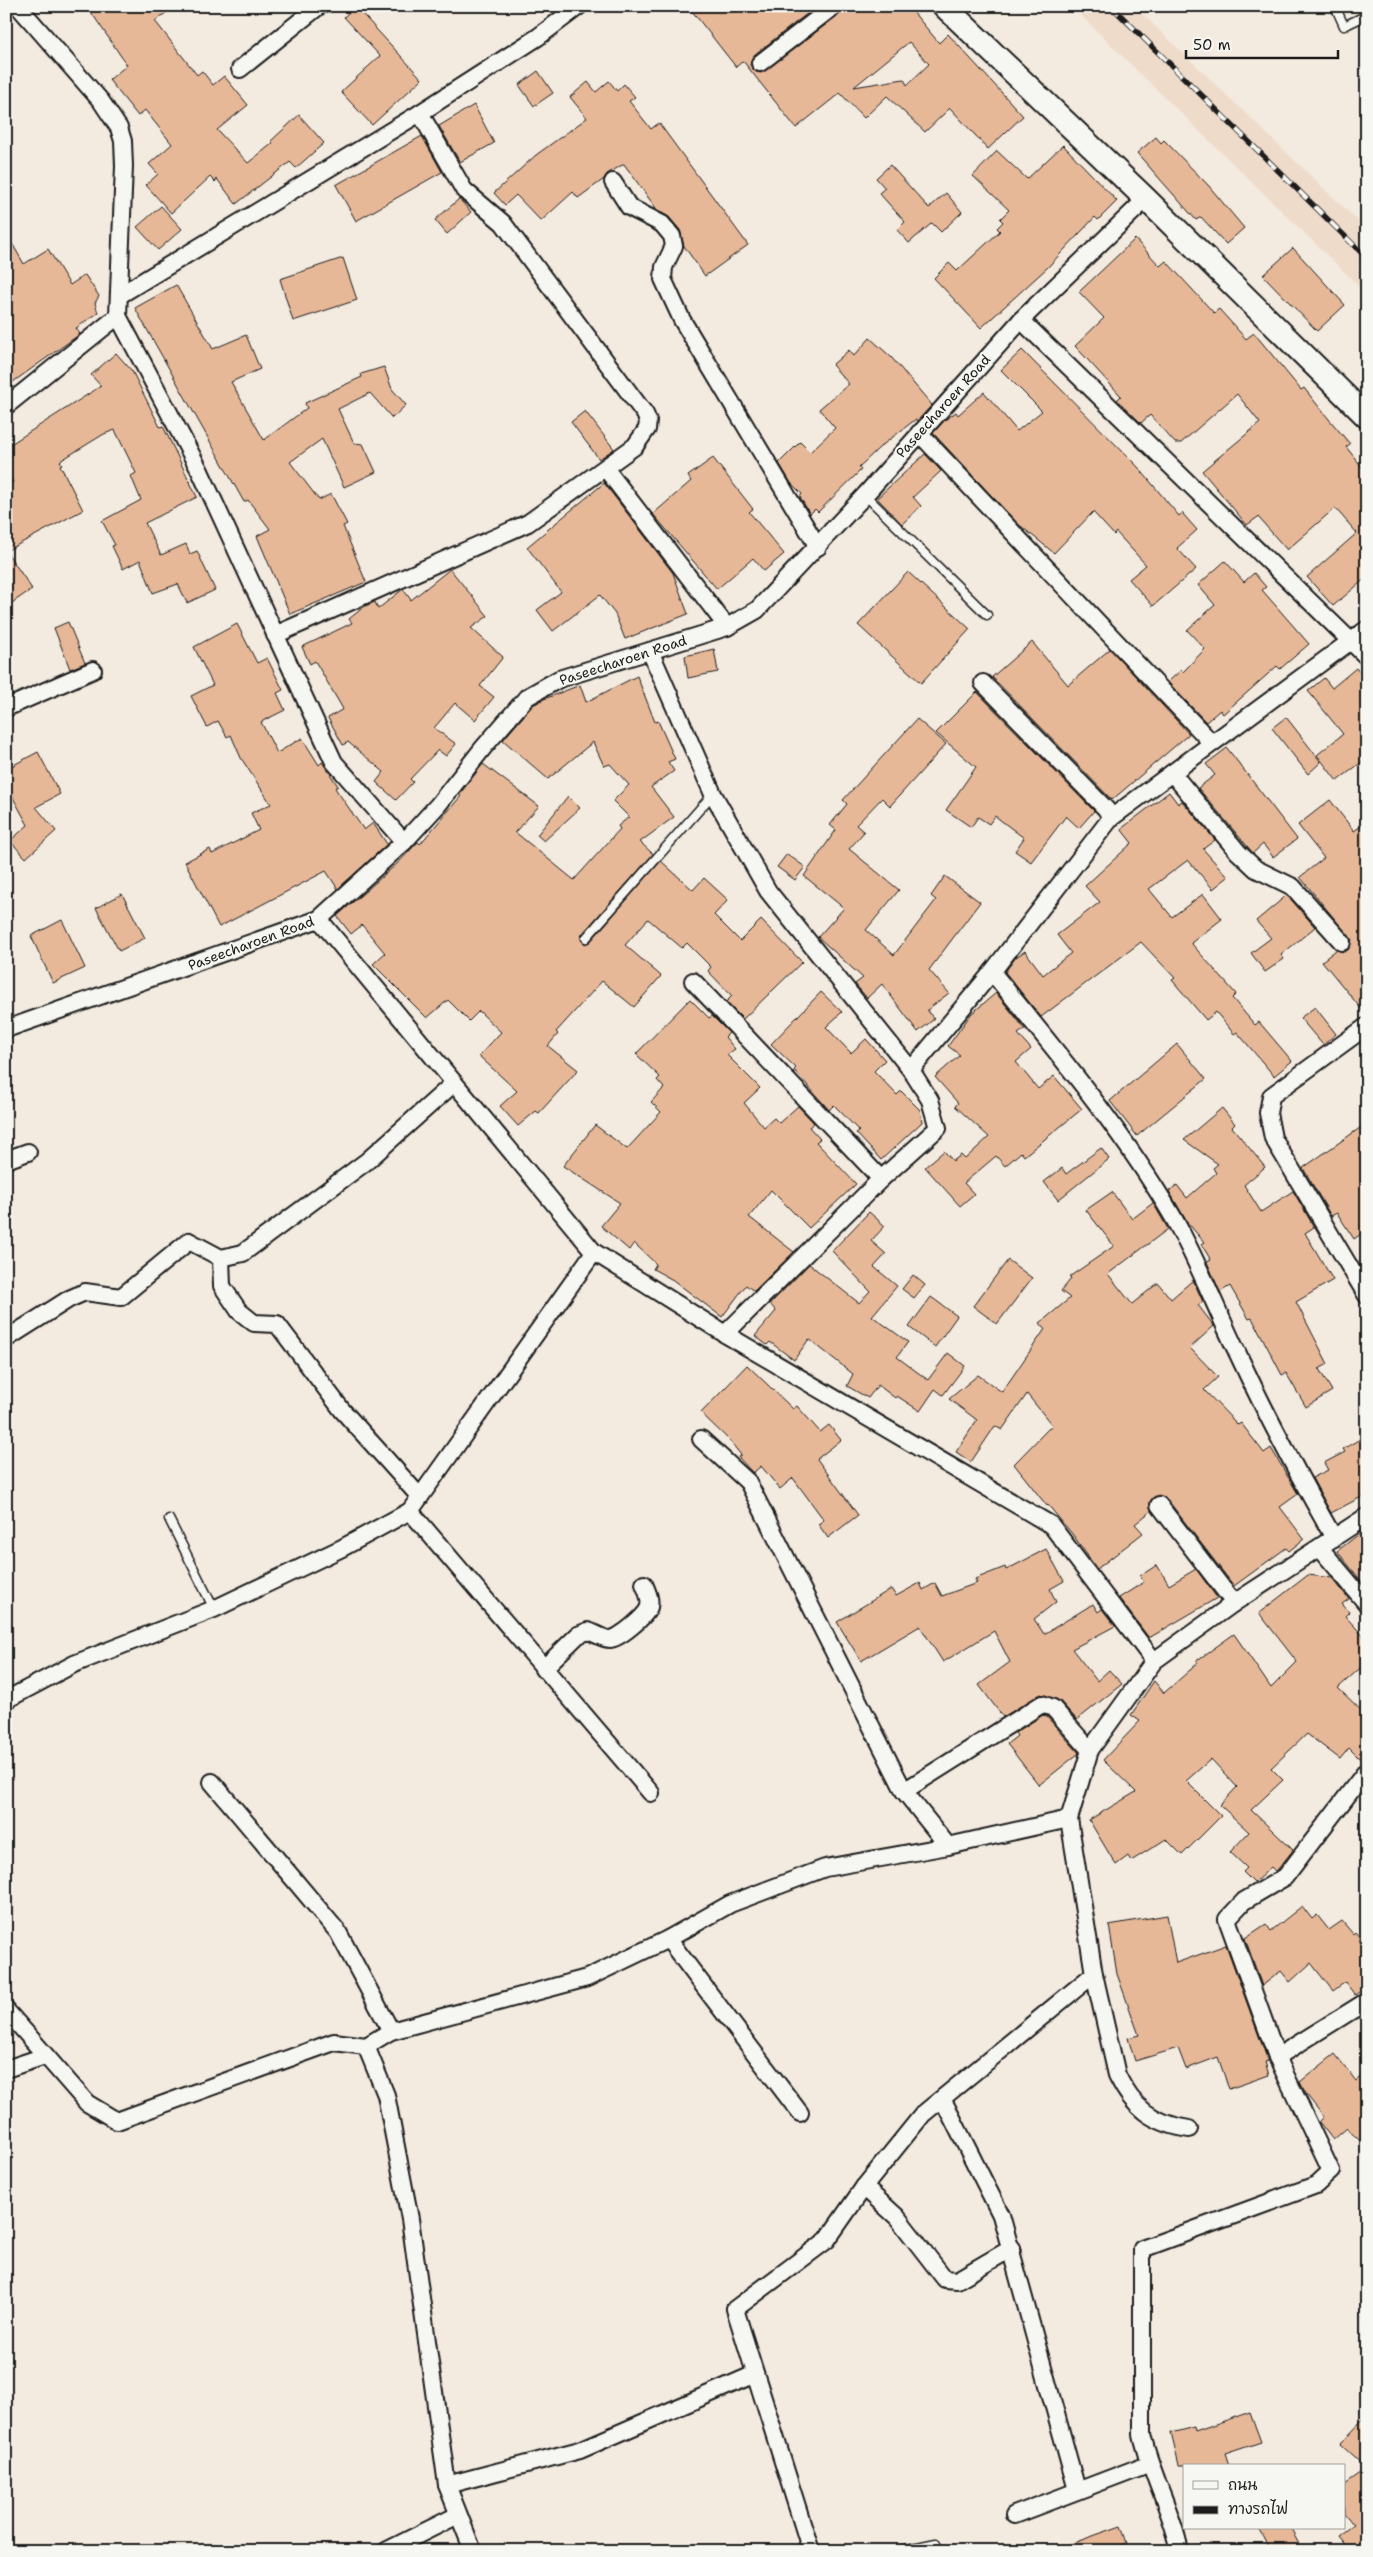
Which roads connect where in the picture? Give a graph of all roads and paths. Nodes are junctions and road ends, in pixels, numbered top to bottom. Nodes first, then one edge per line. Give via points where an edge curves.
1 (13, 6) edge
2 (18, 6) edge
3 (319, 6) edge
4 (579, 6) edge
5 (834, 6) edge
6 (944, 6) edge
7 (1335, 6) edge
8 (6, 12) edge
9 (1367, 15) edge
10 (760, 63) dead end
11 (240, 69) dead end
12 (420, 113) junction
13 (613, 182) dead end
14 (1146, 199) junction
15 (120, 294) junction
16 (118, 316) junction
17 (1021, 320) junction
18 (6, 406) edge
19 (1367, 417) edge
20 (919, 433) junction
21 (606, 469) junction
22 (865, 495) junction
23 (818, 547) junction
24 (987, 615) dead end
25 (727, 628) junction
26 (1367, 629) edge
27 (275, 635) junction
28 (1352, 641) junction
29 (650, 652) junction
30 (1367, 657) edge
31 (93, 670) dead end
32 (983, 683) dead end
33 (6, 708) edge
34 (1212, 743) junction
35 (1172, 773) junction
36 (713, 794) junction
37 (1111, 818) junction
38 (404, 842) junction
39 (319, 919) junction
40 (586, 938) dead end
41 (1342, 942) dead end
42 (992, 972) junction
43 (693, 981) dead end
44 (1367, 1026) edge
45 (6, 1029) edge
46 (911, 1070) junction
47 (453, 1084) junction
48 (28, 1152) dead end
49 (6, 1160) edge
50 (881, 1179) junction
51 (594, 1252) junction
52 (221, 1258) junction
53 (1367, 1296) edge
54 (725, 1334) junction
55 (6, 1339) edge
56 (701, 1440) dead end
57 (420, 1497) junction
58 (1159, 1505) dead end
59 (410, 1511) junction
60 (1367, 1516) edge
61 (168, 1519) dead end
62 (1334, 1538) junction
63 (1320, 1548) junction
64 (644, 1584) dead end
65 (1234, 1603) junction
66 (1367, 1604) edge
67 (214, 1609) junction
68 (1154, 1661) junction
69 (543, 1669) junction
70 (8, 1696) edge
71 (1090, 1750) junction
72 (1367, 1770) edge
73 (212, 1782) dead end
74 (904, 1791) junction
75 (651, 1793) dead end
76 (1069, 1819) junction
77 (948, 1846) junction
78 (668, 1940) junction
79 (1094, 1974) junction
80 (1367, 2002) edge
81 (6, 2010) edge
82 (391, 2032) junction
83 (366, 2046) junction
84 (45, 2056) junction
85 (1277, 2057) junction
86 (6, 2069) edge
87 (943, 2100) junction
88 (800, 2113) dead end
89 (1189, 2129) dead end
90 (864, 2187) junction
91 (1012, 2248) junction
92 (756, 2374) junction
93 (1148, 2464) junction
94 (447, 2484) junction
95 (1077, 2490) junction
96 (458, 2515) junction
97 (1014, 2515) dead end
98 (936, 2543) dead end
99 (386, 2551) edge
100 (474, 2551) edge
101 (811, 2551) edge
102 (898, 2551) edge
103 (1180, 2551) edge

1 - 8 street
2 - 15 street via 101,101 118,128 124,152
3 - 11 street
4 - 12 street via 538,37
5 - 10 street
6 - 14 street
7 - 9 lane via 1344,26
12 - 15 street
12 - 21 street via 464,190 503,224 645,414 648,421 643,436
13 - 23 street via 629,207 662,224 672,236 674,246 664,267 663,279 682,320
14 - 17 street, Paseecharoen Road
14 - 19 street
15 - 16 street
16 - 18 street
16 - 27 street via 200,471
17 - 20 street, Paseecharoen Road
17 - 28 street
20 - 22 street, Paseecharoen Road
20 - 34 street
21 - 25 street
21 - 27 street via 521,527
22 - 23 street, Paseecharoen Road
22 - 24 lane
23 - 25 street, Paseecharoen Road via 757,610
25 - 29 street, Paseecharoen Road
26 - 28 street
27 - 38 street via 334,762
28 - 30 street
28 - 34 street
29 - 36 street
29 - 38 street, Paseecharoen Road via 559,679 527,698
31 - 33 street
32 - 37 street via 1106,809
34 - 35 street
35 - 37 street
35 - 41 street via 1238,852 1256,869 1293,887
36 - 40 lane
36 - 46 street via 768,891
37 - 42 street
38 - 39 street, Paseecharoen Road
39 - 45 street, Paseecharoen Road
39 - 47 street
42 - 46 street
42 - 62 street via 1096,1100 1136,1156 1174,1220 1256,1393
43 - 50 street
44 - 53 street via 1271,1096 1268,1112 1273,1138
46 - 50 street via 930,1100 938,1128
47 - 51 street
47 - 52 street via 367,1161 243,1253
48 - 49 street
50 - 54 street
51 - 54 street
51 - 57 street
52 - 55 street via 189,1241 121,1297 85,1292
52 - 57 street via 222,1286 239,1311 254,1322 277,1324 342,1410
54 - 68 street via 1051,1525
56 - 74 street via 748,1482
57 - 59 street
58 - 65 street
59 - 67 street via 342,1548
59 - 69 street
60 - 62 street
61 - 67 lane
62 - 63 street
63 - 65 street
63 - 66 street
64 - 69 street via 650,1605 646,1614 613,1639 588,1631 578,1635
65 - 68 street
67 - 70 street via 74,1664
68 - 71 street
69 - 75 street
71 - 74 street via 1053,1708 1042,1704
71 - 76 street
72 - 85 street via 1285,1877 1244,1901 1227,1919
73 - 82 street via 338,1932
74 - 77 street
76 - 77 street
76 - 79 street
77 - 78 street via 825,1868 730,1904
78 - 82 street via 586,1978
78 - 88 street
79 - 87 street
79 - 89 street via 1116,2075 1123,2088 1132,2102 1149,2114 1168,2125
80 - 85 street
81 - 84 street
82 - 83 street
83 - 84 street via 334,2042 117,2121 87,2104
83 - 94 street via 386,2095 410,2219
84 - 86 street
85 - 93 street via 1331,2171 1316,2185 1142,2249 1142,2434
87 - 90 street via 923,2114
87 - 91 street via 1001,2215
90 - 91 street via 897,2217 945,2279 956,2280
90 - 92 street via 827,2240 735,2309
91 - 95 street
92 - 94 street via 580,2450
92 - 101 street
93 - 95 street
93 - 103 street via 1176,2532
94 - 96 street
95 - 97 street
96 - 99 street
96 - 100 street
98 - 102 lane

